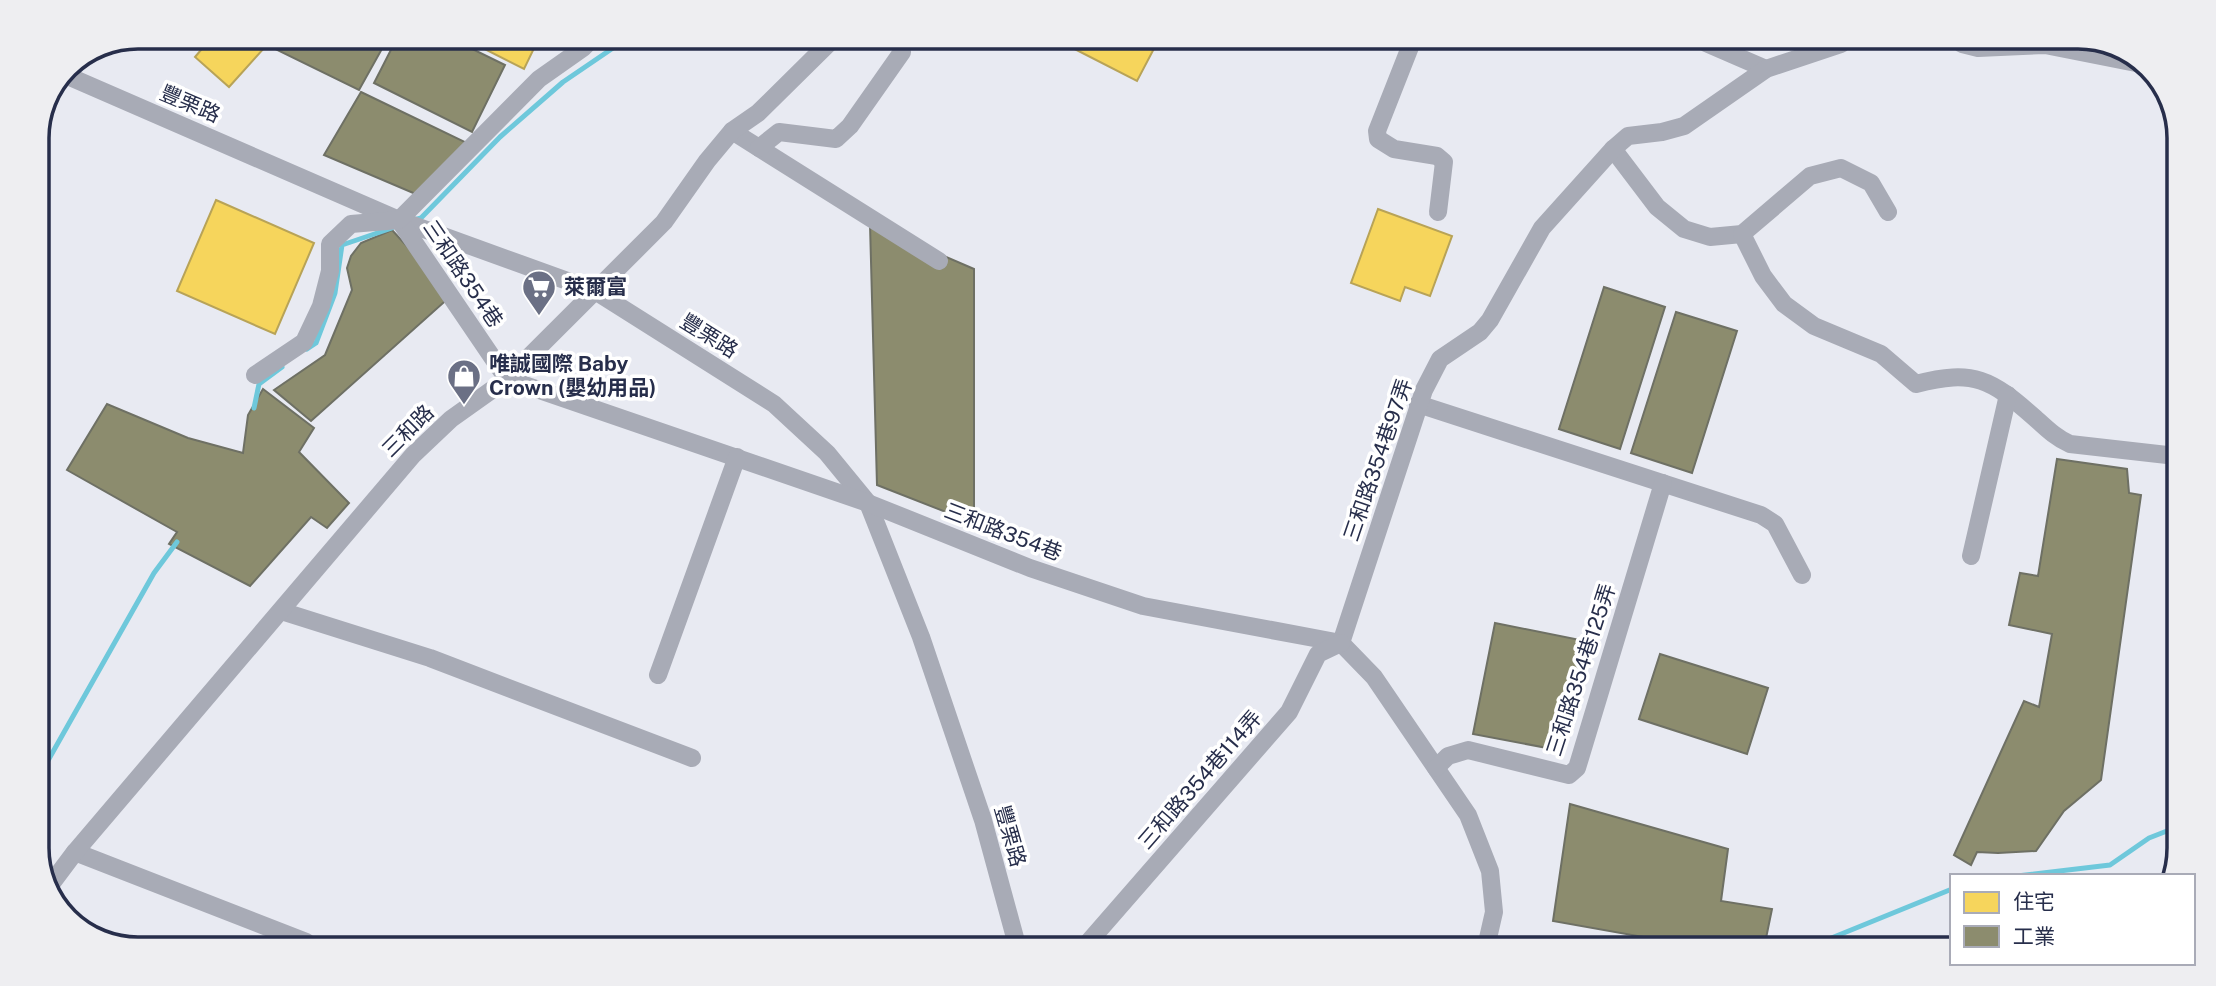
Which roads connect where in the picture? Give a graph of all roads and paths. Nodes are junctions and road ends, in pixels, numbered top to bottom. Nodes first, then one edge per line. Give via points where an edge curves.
1 (582, 49) edge
2 (823, 49) edge
3 (1409, 49) edge
4 (1720, 49) edge
5 (1825, 49) edge
6 (2065, 49) edge
7 (902, 52) dead end
8 (2121, 60) edge
9 (1766, 69) junction
10 (72, 78) edge
11 (732, 131) junction
12 (759, 148) junction
13 (1613, 149) junction
14 (1438, 212) dead end
15 (1888, 212) dead end
16 (399, 220) junction
17 (1742, 234) junction
18 (939, 261) dead end
19 (596, 291) junction
20 (255, 375) dead end
21 (507, 379) junction
22 (2008, 395) junction
23 (1419, 404) junction
24 (2167, 455) edge
25 (737, 457) junction
26 (1663, 483) junction
27 (868, 503) junction
28 (1971, 556) dead end
29 (1802, 575) dead end
30 (281, 611) junction
31 (1341, 643) junction
32 (658, 675) dead end
33 (692, 758) dead end
34 (1436, 768) junction
35 (75, 852) junction
36 (55, 879) edge
37 (293, 937) edge
38 (1015, 937) edge
39 (1093, 937) edge
40 (1488, 937) edge

1 - 16 street via 539,79
2 - 11 street, 三和路 via 758,113
3 - 14 street via 1377,131 1378,139 1394,149 1437,156 1444,162
4 - 9 street
5 - 9 street, 三和路354巷97弄
6 - 8 street
7 - 12 street via 836,139 779,132
9 - 13 street, 三和路354巷97弄 via 1684,126 1628,136
10 - 16 street, 豐栗路
11 - 12 street
11 - 19 street, 三和路 via 664,222
12 - 18 street
13 - 17 street via 1657,207 1684,229 1710,237
13 - 23 street, 三和路354巷97弄 via 1542,228 1490,320 1440,359
15 - 17 street via 1871,183 1841,168 1810,176
16 - 19 street, 豐栗路
16 - 20 street via 351,224 330,244 330,271 321,306 304,342
16 - 21 street, 三和路354巷
17 - 22 street via 1763,276 1784,304 1814,326 1881,354 1916,384 1971,377
19 - 21 street, 三和路
19 - 27 street, 豐栗路 via 774,404 827,453
21 - 25 street, 三和路354巷
21 - 30 street, 三和路 via 451,419 413,455
22 - 24 street via 2058,439 2070,444
22 - 28 street
23 - 26 street
23 - 31 street, 三和路354巷97弄
25 - 27 street, 三和路354巷
25 - 32 street
26 - 29 street via 1761,515 1775,524
26 - 34 street, 三和路354巷125弄 via 1577,768 1569,775 1468,750 1448,756
27 - 31 street, 三和路354巷 via 1030,569 1143,606
27 - 38 street, 豐栗路 via 983,820
30 - 33 street via 430,658
30 - 35 street, 三和路
31 - 34 street via 1374,677
31 - 39 street, 三和路354巷114弄 via 1318,654 1290,712
34 - 40 street via 1468,815 1490,871 1494,912
35 - 36 street, 三和路
35 - 37 street

